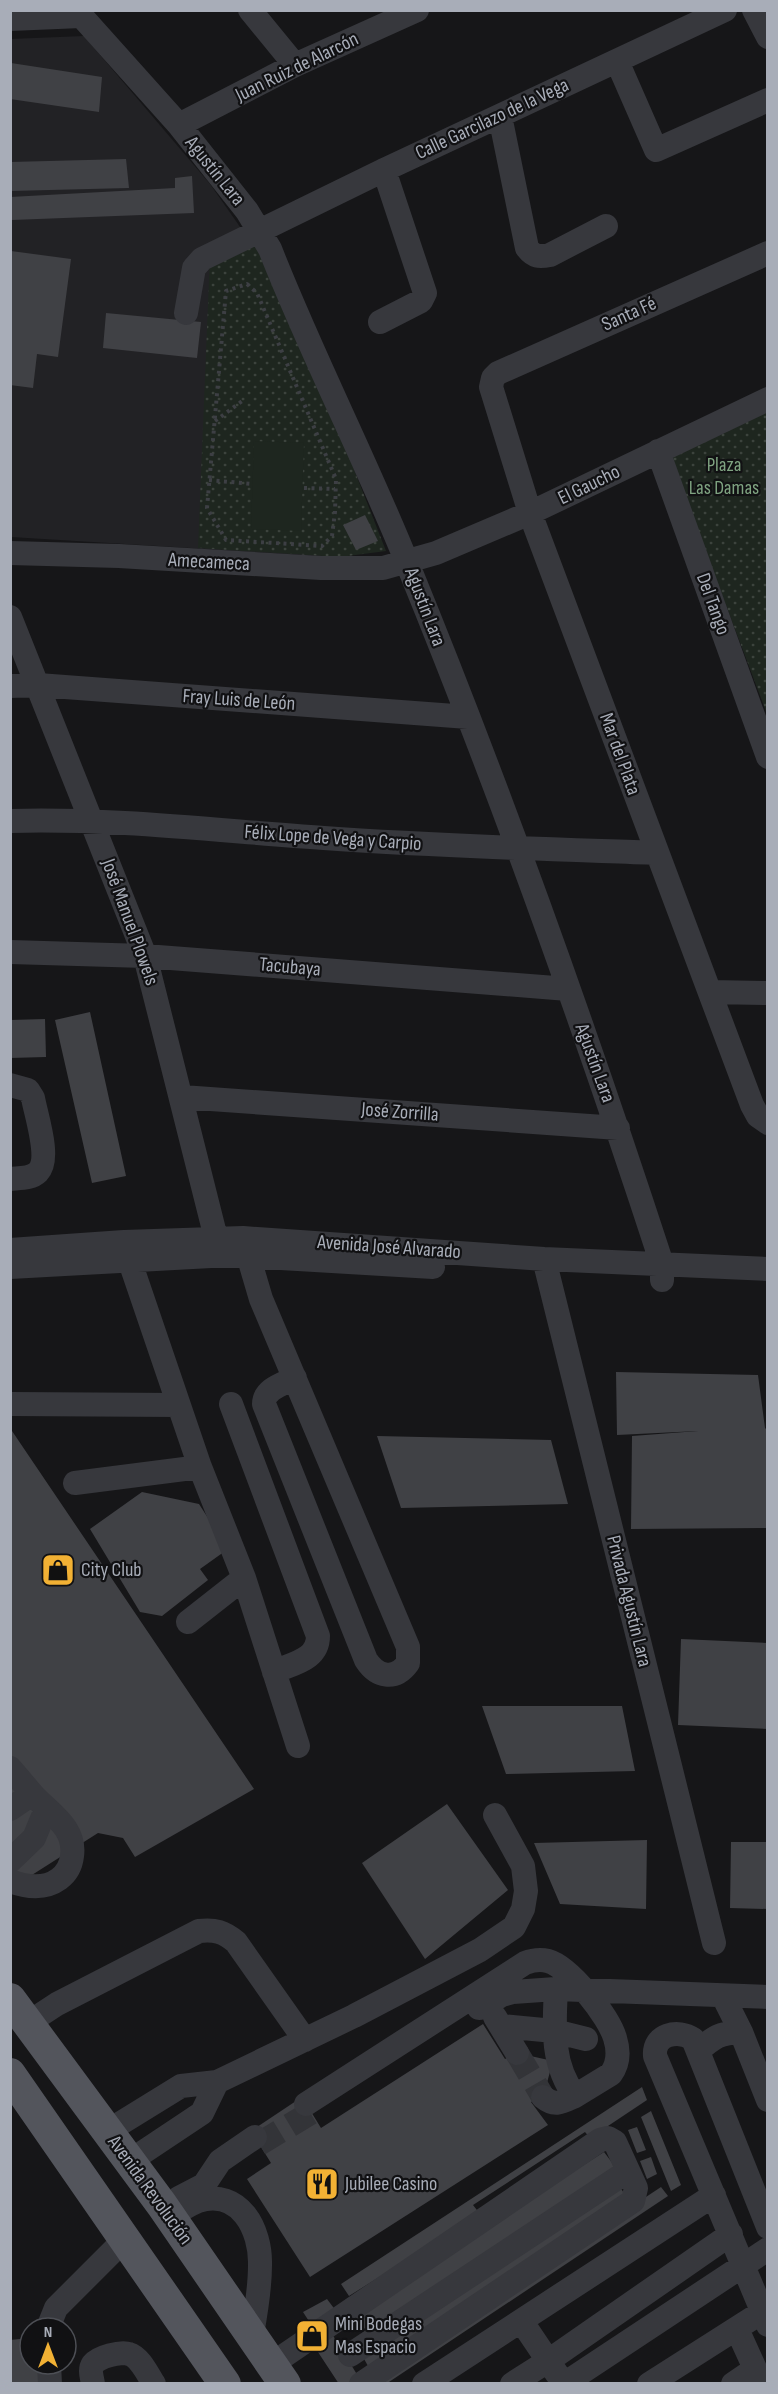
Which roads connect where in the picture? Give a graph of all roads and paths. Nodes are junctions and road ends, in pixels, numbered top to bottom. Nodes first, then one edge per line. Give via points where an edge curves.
1 (250, 10) edge
2 (417, 10) edge
3 (725, 10) edge
4 (754, 10) edge
5 (79, 13) edge
6 (10, 19) edge
7 (768, 37) edge
8 (617, 61) junction
9 (295, 65) junction
10 (768, 100) edge
11 (500, 116) junction
12 (179, 125) junction
13 (384, 170) junction
14 (606, 226) dead end
15 (260, 230) junction
16 (768, 253) edge
17 (186, 313) dead end
18 (380, 322) dead end
19 (493, 378) joint
20 (245, 399) dead end
21 (768, 399) edge
22 (214, 422) junction
23 (658, 451) junction
24 (209, 480) junction
25 (252, 484) dead end
26 (304, 488) dead end
27 (335, 489) junction
28 (530, 513) junction
29 (10, 553) edge
30 (408, 562) junction
31 (10, 617) edge
32 (39, 685) junction
33 (10, 686) edge
34 (468, 717) junction
35 (768, 757) edge
36 (10, 821) edge
37 (91, 821) junction
38 (520, 848) junction
39 (657, 853) junction
40 (10, 952) edge
41 (145, 956) junction
42 (568, 989) junction
43 (710, 992) junction
44 (768, 993) edge
45 (10, 1085) edge
46 (182, 1097) junction
47 (768, 1123) edge
48 (618, 1128) junction
49 (10, 1179) edge
50 (216, 1238) junction
51 (245, 1247) junction
52 (10, 1250) edge
53 (127, 1251) junction
54 (10, 1267) edge
55 (545, 1267) junction
56 (768, 1269) edge
57 (663, 1272) junction
58 (768, 1286) edge
59 (295, 1378) junction
60 (10, 1404) edge
61 (231, 1404) dead end
62 (178, 1405) junction
63 (200, 1467) junction
64 (75, 1483) dead end
65 (244, 1578) junction
66 (188, 1622) dead end
67 (274, 1672) junction
68 (298, 1746) dead end
69 (10, 1752) edge
70 (10, 1768) edge
71 (44, 1808) junction
72 (10, 1809) edge
73 (495, 1815) dead end
74 (10, 1861) edge
75 (10, 1868) edge
76 (10, 1881) edge
77 (714, 1943) dead end
78 (556, 1989) junction
79 (587, 1991) junction
80 (723, 1996) junction
81 (768, 1997) edge
82 (483, 1998) junction
83 (16, 2003) edge
84 (501, 2026) junction
85 (609, 2026) junction
86 (554, 2031) junction
87 (741, 2032) junction
88 (586, 2039) junction
89 (305, 2040) junction
90 (698, 2052) junction
91 (517, 2053) tunnel mouth
92 (556, 2056) junction
93 (217, 2082) junction
94 (15, 2088) edge
95 (574, 2096) junction
96 (543, 2097) dead end
97 (768, 2100) edge
98 (309, 2108) tunnel mouth
99 (108, 2131) junction
100 (130, 2161) junction
101 (628, 2171) junction
102 (714, 2194) junction
103 (221, 2199) junction
104 (166, 2211) junction
105 (768, 2227) edge
106 (730, 2234) junction
107 (125, 2239) junction
108 (768, 2249) edge
109 (754, 2271) edge
110 (53, 2316) edge
111 (765, 2319) edge
112 (522, 2322) junction
113 (332, 2324) junction
114 (737, 2329) junction
115 (252, 2334) junction
116 (350, 2355) junction
117 (548, 2361) junction
118 (279, 2374) edge
119 (759, 2376) edge
120 (363, 2382) edge
121 (93, 2384) edge
122 (154, 2384) edge
123 (225, 2384) edge
124 (424, 2384) edge
125 (512, 2384) edge
126 (564, 2384) edge
127 (593, 2384) edge
128 (649, 2384) edge
129 (733, 2384) edge

1 - 9 street
2 - 9 street, Juan Ruiz de Alarcón
3 - 8 street, Calle Garcilazo de la Vega
4 - 7 street
5 - 6 street
5 - 12 street, Agustín Lara
8 - 10 street via 656,150
8 - 11 street, Calle Garcilazo de la Vega
9 - 12 street, Juan Ruiz de Alarcón
11 - 13 street, Calle Garcilazo de la Vega
11 - 14 street via 532,254 550,255
12 - 15 street, Agustín Lara
13 - 15 street, Calle Garcilazo de la Vega
13 - 18 street via 424,293 421,301
15 - 17 street, Calle Garcilazo de la Vega via 195,264
15 - 30 street, Agustín Lara
16 - 19 street, Santa Fé
19 - 28 street, Mar del Plata via 492,397
20 - 22 path
21 - 23 street, El Gaucho
22 - 24 path
22 - 27 path via 226,291 247,284 257,293 336,479
23 - 28 street, El Gaucho
23 - 35 street, Del Tango
24 - 25 path
24 - 27 path via 207,508 226,540 322,546 332,536
26 - 27 path
28 - 30 street, El Gaucho
28 - 39 street, Mar del Plata
29 - 30 street, Amecameca via 357,569
30 - 34 street, Agustín Lara
31 - 32 street, José Manuel Plowels
32 - 33 street, Fray Luis de León
32 - 34 street, Fray Luis de León
32 - 37 street, José Manuel Plowels
34 - 38 street, Agustín Lara
36 - 37 street, Félix Lope de Vega y Carpio
37 - 38 street, Félix Lope de Vega y Carpio
37 - 41 street, José Manuel Plowels
38 - 39 street, Félix Lope de Vega y Carpio
38 - 42 street, Agustín Lara
39 - 43 street, Mar del Plata
40 - 41 street, Tacubaya
41 - 42 street, Tacubaya
41 - 46 street, José Manuel Plowels
42 - 48 street, Agustín Lara
43 - 44 street
43 - 47 street, Mar del Plata via 752,1105
45 - 49 street via 28,1090 33,1098 44,1154 37,1173
46 - 48 street, José Zorrilla
46 - 50 street, José Manuel Plowels
48 - 57 street, Agustín Lara
50 - 51 street, Avenida José Alvarado
50 - 53 street, Avenida José Alvarado
51 - 53 street, Avenida José Alvarado
51 - 55 street, Avenida José Alvarado
51 - 59 street via 261,1299
52 - 53 street, Avenida José Alvarado
53 - 54 street, Avenida José Alvarado
53 - 62 street
55 - 57 street, Avenida José Alvarado
55 - 77 street, Privada Agustín Lara
56 - 57 street, Avenida José Alvarado
57 - 58 street, Avenida José Alvarado
59 - 59 street via 408,1647 408,1663 398,1673 383,1675 366,1660 264,1404 269,1391
60 - 62 street
61 - 67 street via 318,1636 313,1654
62 - 63 street
63 - 64 street
63 - 65 street
65 - 66 street
65 - 67 street
67 - 68 street
69 - 71 street
70 - 71 street
71 - 72 street
71 - 74 street via 34,1838
71 - 75 street via 63,1846 62,1855 52,1869 36,1874
71 - 76 street via 60,1820 71,1837 70,1867 49,1885 26,1886
73 - 89 street via 523,1866 526,1891 514,1927 480,1950
78 - 79 street
78 - 82 street
78 - 86 street
79 - 80 street
79 - 82 street via 556,1964 539,1959 525,1963
79 - 85 street
80 - 81 street
80 - 87 street
82 - 84 street
82 - 98 street
83 - 89 street via 57,2004 199,1931 212,1930 236,1942
83 - 99 main road, Avenida Revolución
84 - 86 street
84 - 91 street
85 - 88 street
85 - 95 street via 617,2051 615,2069
86 - 88 street
86 - 92 street
87 - 90 street via 713,2037
87 - 97 street
88 - 92 street
89 - 93 street
90 - 102 street via 693,2039 682,2034 664,2036 657,2043 655,2056
90 - 105 street
92 - 95 street
93 - 99 street via 182,2086
93 - 100 street via 202,2113
94 - 107 main road
95 - 96 street via 558,2104
99 - 100 main road, Avenida Revolución
100 - 104 main road, Avenida Revolución
101 - 113 street via 615,2142 608,2138 600,2140
101 - 116 street
101 - 120 street via 636,2188 633,2201
102 - 106 street
102 - 112 street
103 - 104 street via 200,2200
103 - 104 street via 226,2171 257,2141 220,2161 204,2185
103 - 115 street via 235,2204 245,2214 258,2244 260,2280
104 - 115 main road, Avenida Revolución
106 - 109 street
106 - 117 street
107 - 110 street via 56,2308
107 - 123 main road
108 - 109 street
109 - 111 street
109 - 126 street
109 - 127 street
111 - 114 street
112 - 117 street
112 - 124 street
113 - 116 street
113 - 118 street
114 - 119 street
114 - 128 street
115 - 118 main road, Avenida Revolución
116 - 120 street
117 - 125 street
117 - 126 street
119 - 129 street
121 - 122 street via 93,2363 121,2353 136,2358

